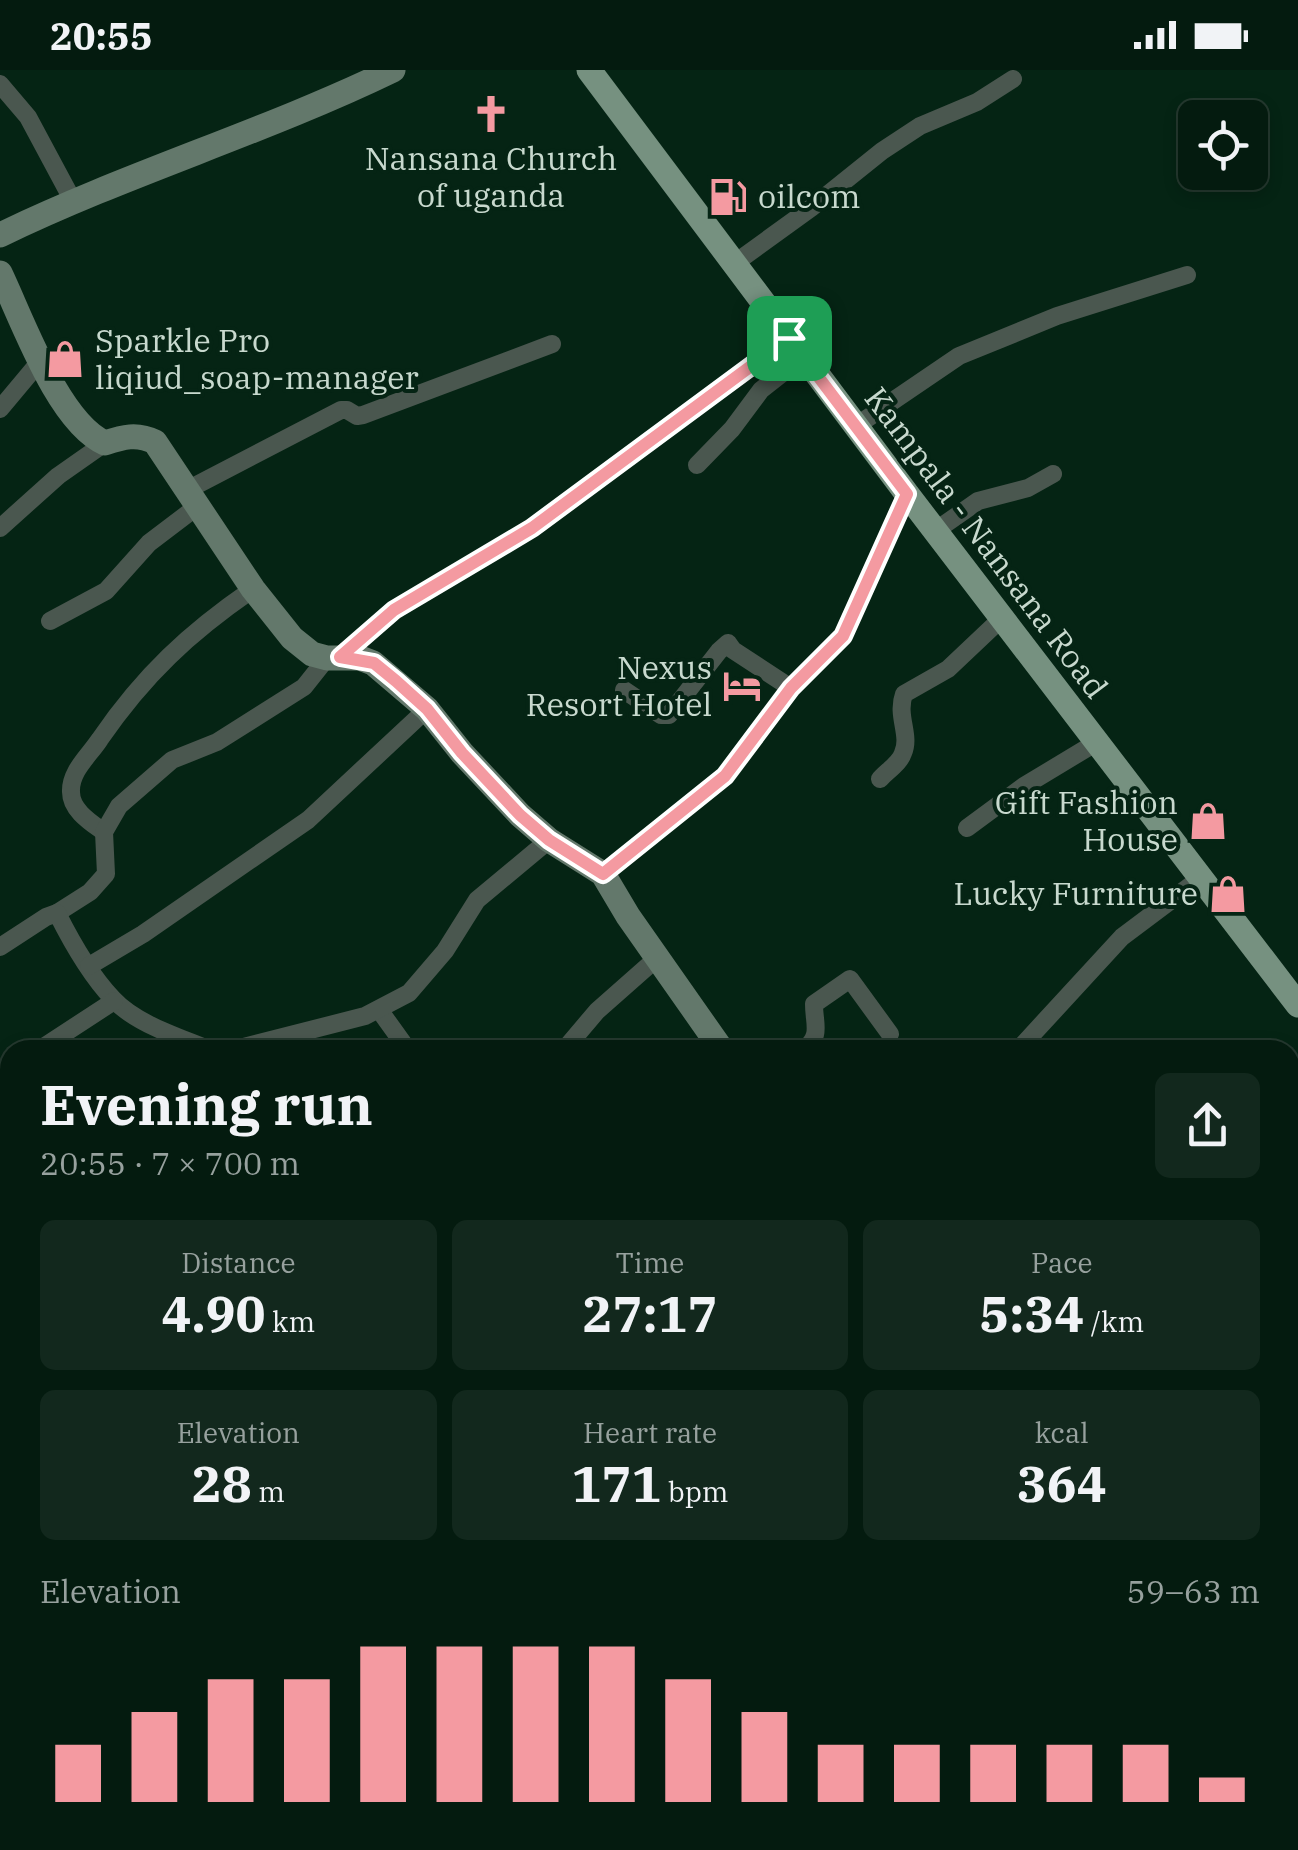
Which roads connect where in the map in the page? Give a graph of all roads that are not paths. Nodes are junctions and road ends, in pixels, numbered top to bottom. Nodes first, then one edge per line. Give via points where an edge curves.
1 (393, 70) edge
2 (589, 70) edge
3 (1013, 80) dead end
4 (0, 84) edge
5 (73, 201) junction
6 (0, 236) edge
7 (735, 262) junction
8 (0, 272) edge
9 (1188, 275) dead end
10 (552, 344) dead end
11 (796, 347) junction
12 (41, 360) junction
13 (0, 409) edge
14 (856, 426) junction
15 (105, 443) junction
16 (697, 464) dead end
17 (1053, 474) dead end
18 (907, 494) junction
19 (194, 497) junction
20 (0, 528) edge
21 (935, 531) junction
22 (253, 589) junction
23 (1003, 618) junction
24 (50, 621) dead end
25 (334, 658) junction
26 (791, 688) junction
27 (624, 690) dead end
28 (427, 709) junction
29 (1098, 742) junction
30 (880, 778) dead end
31 (967, 828) dead end
32 (104, 832) junction
33 (549, 840) junction
34 (603, 874) junction
35 (1202, 877) junction
36 (57, 913) junction
37 (0, 948) edge
38 (657, 958) junction
39 (89, 966) junction
40 (114, 1001) junction
41 (1298, 1005) edge
42 (380, 1010) junction
43 (890, 1034) dead end
44 (54, 1040) edge
45 (188, 1040) edge
46 (269, 1040) edge
47 (401, 1040) edge
48 (573, 1040) edge
49 (715, 1040) edge
50 (814, 1040) edge
51 (1027, 1040) edge

1 - 5 street via 297,115
2 - 7 main road, Kampala - Nansana Road
3 - 7 street via 920,126
4 - 5 street via 28,117
5 - 6 street
7 - 11 main road, Kampala - Nansana Road
8 - 12 street
9 - 14 street via 1057,316 959,356
10 - 19 street via 364,415 341,410
11 - 14 main road, Kampala - Nansana Road
11 - 16 street
11 - 25 street via 532,528 394,610
12 - 13 street
12 - 15 street via 66,410
14 - 18 main road, Kampala - Nansana Road
15 - 19 street via 126,436 155,442
15 - 20 street
17 - 21 street via 978,501
18 - 21 main road, Kampala - Nansana Road
18 - 26 street via 843,636
19 - 22 street
19 - 24 street via 119,580
21 - 23 main road, Kampala - Nansana Road
22 - 25 street via 292,638 312,654
22 - 32 street via 200,625 141,683 73,776 73,804
23 - 29 main road, Kampala - Nansana Road
23 - 30 street via 954,665 904,694 903,756
25 - 28 street via 374,663
25 - 32 street via 304,686 217,742 172,760 120,806
26 - 27 street via 728,644 669,715
26 - 34 street via 715,785
28 - 33 street
28 - 39 street via 308,820
29 - 31 street
29 - 35 main road, Kampala - Nansana Road
32 - 36 street via 106,874
33 - 34 street
33 - 42 street via 477,900 432,968
34 - 38 street
35 - 41 main road, Kampala - Nansana Road
35 - 51 street via 1122,937
36 - 37 street
36 - 39 street
38 - 48 street
38 - 49 street
39 - 40 street
40 - 44 street
40 - 45 street
42 - 46 street
42 - 47 street
43 - 50 street via 850,979 814,1004

